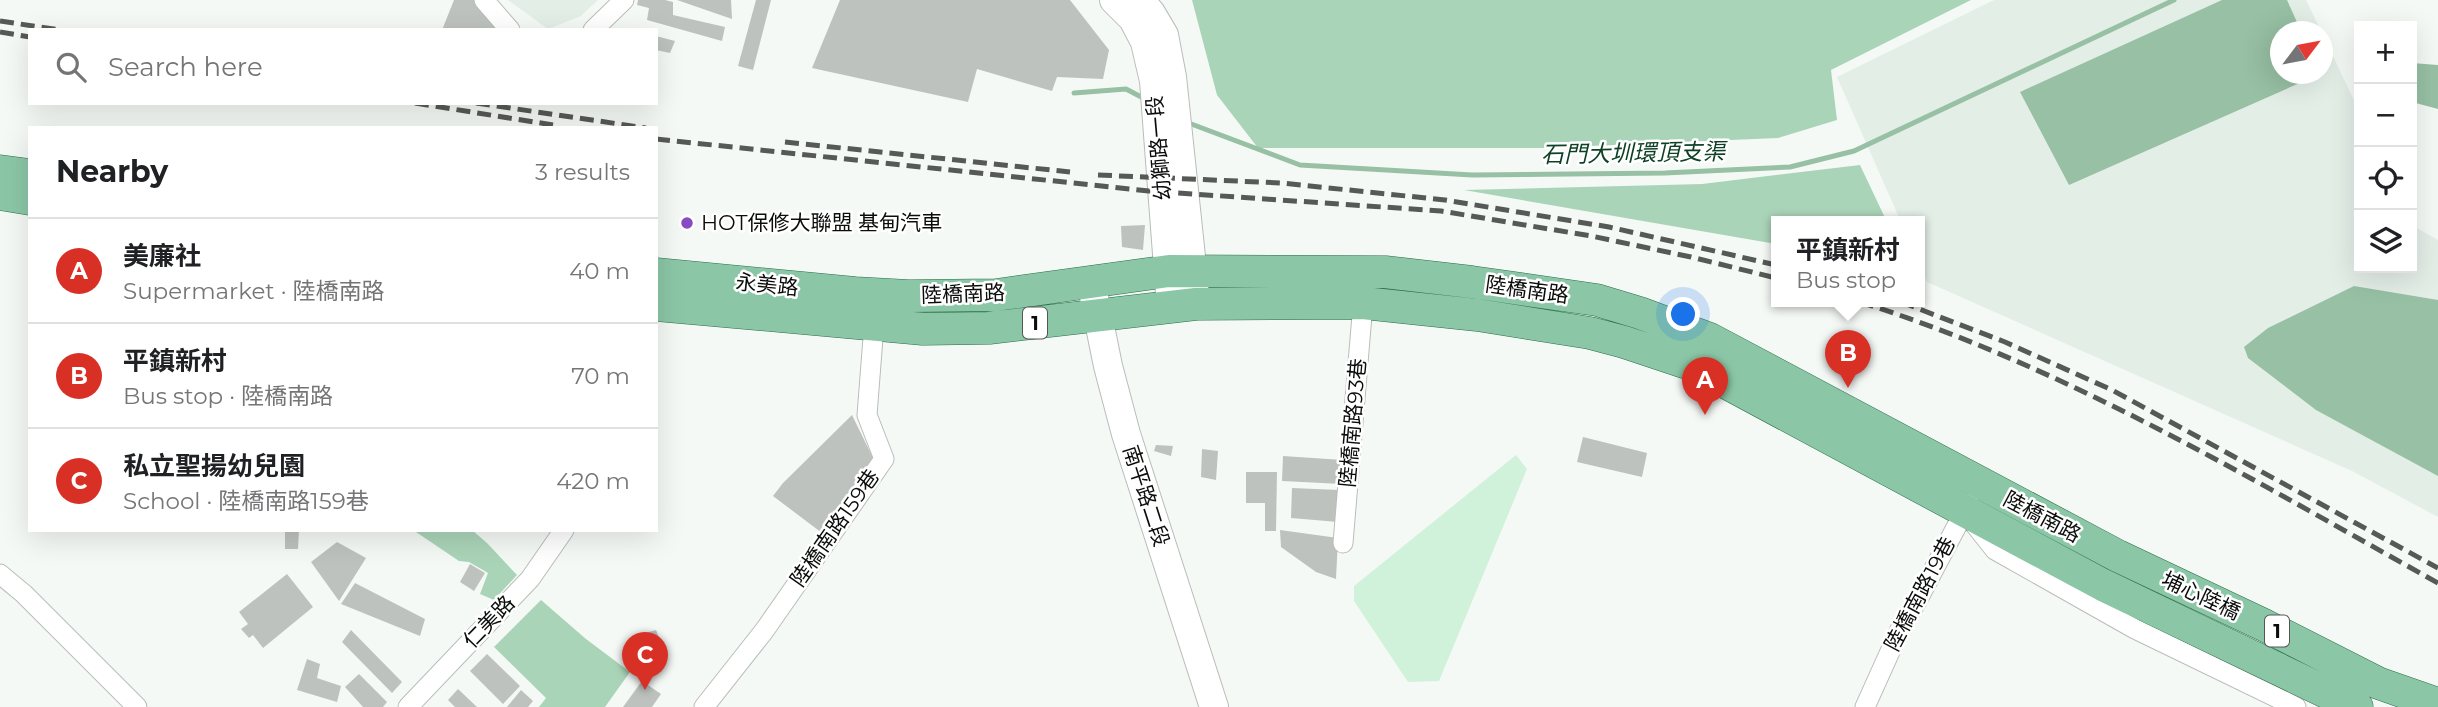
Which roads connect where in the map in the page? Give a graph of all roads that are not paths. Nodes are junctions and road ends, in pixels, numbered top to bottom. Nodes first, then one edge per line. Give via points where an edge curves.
1 (484, 0) edge
2 (624, 0) edge
3 (1114, 0) edge
4 (1140, 0) edge
5 (508, 28) edge
6 (595, 28) edge
7 (0, 171) edge
8 (28, 175) edge
9 (0, 194) edge
10 (28, 199) edge
11 (1181, 271) junction
12 (658, 274) edge
13 (1091, 282) junction
14 (878, 294) joint
15 (1363, 303) junction
16 (658, 305) edge
17 (1184, 306) junction
18 (1098, 316) junction
19 (874, 325) junction
20 (1980, 484) junction
21 (1964, 511) junction
22 (563, 532) edge
23 (1343, 543) dead end
24 (2118, 556) joint
25 (0, 574) edge
26 (2103, 585) joint
27 (2438, 704) edge
28 (137, 707) edge
29 (408, 707) edge
30 (704, 707) edge
31 (1214, 707) edge
32 (1866, 707) edge
33 (2296, 707) edge
34 (2357, 707) edge

1 - 5 street
2 - 6 street
3 - 11 street, 幼獅路一段 via 1133,19 1145,42
4 - 11 street, 幼獅路一段 via 1164,34 1170,66
7 - 8 main road
9 - 10 main road
11 - 13 main road, 陸橋南路 / 1
11 - 17 street, 幼獅路一段
11 - 20 main road, 陸橋南路 / 1 via 1385,272 1597,300 1710,339
12 - 14 main road, 永美路 / 1
13 - 14 main road, 陸橋南路 / 1 via 996,295
13 - 18 street, 南平路二段
15 - 17 main road, 陸橋南路 / 1
15 - 21 main road, 陸橋南路 / 1 via 1477,314 1590,333 1693,365
15 - 23 street, 陸橋南路93巷
16 - 19 main road, 永美路 / 1
17 - 18 main road, 陸橋南路 / 1
18 - 19 main road, 陸橋南路 / 1 via 989,328
18 - 31 street, 南平路二段 via 1125,434
19 - 30 street, 陸橋南路159巷 via 867,415 884,459 764,631
20 - 21 street, 陸橋南路19巷
20 - 24 main road, 陸橋南路 / 1
21 - 26 main road, 陸橋南路 / 1
21 - 32 street, 陸橋南路19巷 via 1902,625
21 - 33 street, 陸橋南路 via 1995,550 2135,629
22 - 29 street, 仁美路 via 530,579
24 - 27 main road, 埔心陸橋 / 1 via 2378,683
25 - 28 street
26 - 34 main road, 埔心陸橋 / 1

